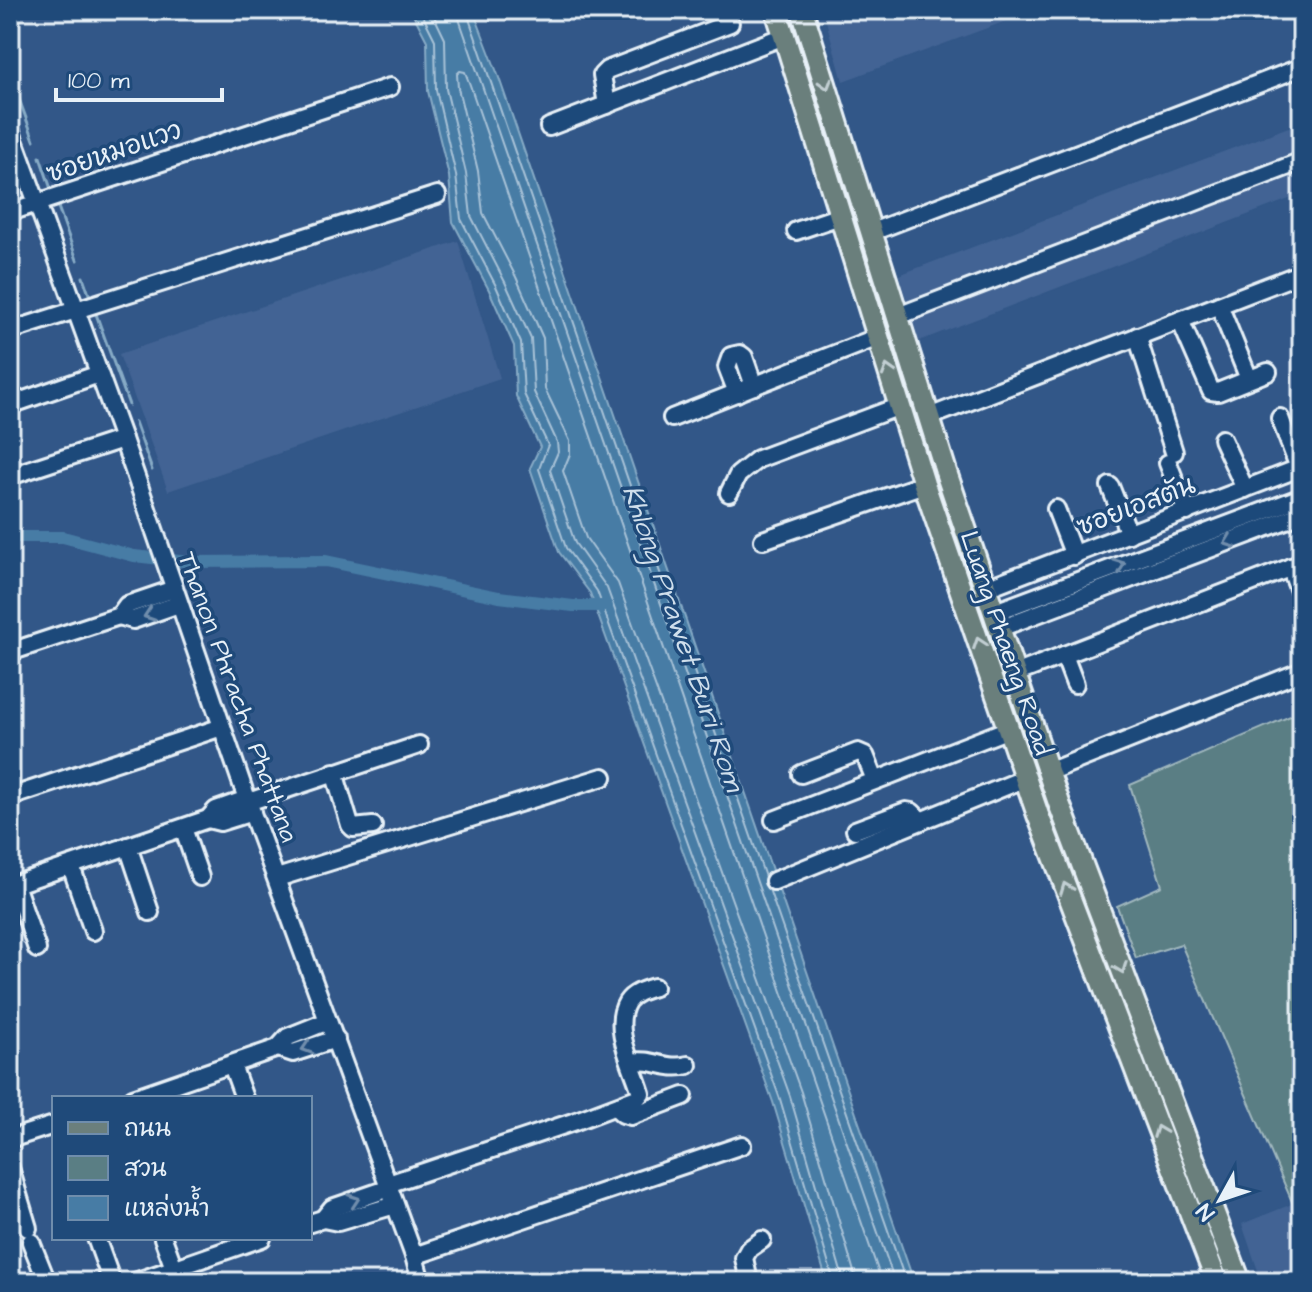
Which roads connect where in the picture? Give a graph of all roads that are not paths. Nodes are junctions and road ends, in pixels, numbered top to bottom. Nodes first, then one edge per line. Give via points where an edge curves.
1 (776, 10) edge
2 (802, 10) edge
3 (730, 23) dead end
4 (784, 36) junction
5 (1302, 67) edge
6 (390, 87) dead end
7 (607, 105) junction
8 (549, 127) dead end
9 (10, 129) edge
10 (1302, 161) edge
11 (437, 195) dead end
12 (35, 204) junction
13 (10, 212) edge
14 (840, 216) junction
15 (796, 231) dead end
16 (872, 232) junction
17 (1302, 273) edge
18 (1219, 305) junction
19 (76, 316) junction
20 (898, 316) junction
21 (1180, 320) junction
22 (10, 331) edge
23 (1137, 336) junction
24 (878, 337) junction
25 (10, 342) edge
26 (1268, 372) dead end
27 (99, 374) junction
28 (1249, 379) junction
29 (754, 386) junction
30 (737, 393) junction
31 (10, 405) edge
32 (900, 406) junction
33 (929, 417) junction
34 (672, 418) dead end
35 (1280, 418) dead end
36 (123, 439) junction
37 (1222, 439) dead end
38 (1301, 468) edge
39 (947, 475) junction
40 (10, 476) edge
41 (924, 484) junction
42 (1110, 486) dead end
43 (1245, 489) junction
44 (729, 493) dead end
45 (1302, 497) edge
46 (1056, 509) dead end
47 (1187, 512) junction
48 (1302, 514) edge
49 (1129, 534) junction
50 (763, 540) dead end
51 (1074, 556) junction
52 (1296, 565) edge
53 (986, 588) junction
54 (1075, 591) junction
55 (176, 597) junction
56 (1302, 599) edge
57 (998, 620) junction
58 (10, 652) edge
59 (1064, 655) junction
60 (1302, 671) edge
61 (1015, 674) junction
62 (1075, 684) dead end
63 (222, 727) junction
64 (1009, 729) junction
65 (419, 745) dead end
66 (334, 772) junction
67 (1048, 772) junction
68 (801, 774) dead end
69 (603, 777) dead end
70 (1026, 778) junction
71 (875, 780) junction
72 (10, 797) edge
73 (249, 804) junction
74 (1060, 806) junction
75 (1038, 815) junction
76 (774, 820) dead end
77 (921, 821) junction
78 (373, 826) dead end
79 (183, 828) junction
80 (855, 830) dead end
81 (128, 846) junction
82 (71, 866) junction
83 (200, 877) dead end
84 (277, 878) junction
85 (774, 881) dead end
86 (12, 885) edge
87 (150, 912) dead end
88 (93, 931) dead end
89 (37, 949) dead end
90 (654, 987) dead end
91 (328, 1021) junction
92 (336, 1039) junction
93 (278, 1048) junction
94 (631, 1062) junction
95 (232, 1065) junction
96 (688, 1065) dead end
97 (177, 1091) edge
98 (146, 1096) edge
99 (243, 1096) edge
100 (684, 1096) dead end
101 (615, 1107) junction
102 (52, 1126) edge
103 (10, 1139) edge
104 (742, 1145) dead end
105 (10, 1168) edge
106 (389, 1186) junction
107 (395, 1205) junction
108 (317, 1221) edge
109 (97, 1240) edge
110 (164, 1240) edge
111 (762, 1240) dead end
112 (231, 1243) edge
113 (414, 1256) junction
114 (174, 1268) junction
115 (47, 1282) edge
116 (112, 1282) edge
117 (135, 1282) edge
118 (421, 1282) edge
119 (749, 1282) edge
120 (1217, 1282) edge
121 (1240, 1282) edge

1 - 4 main road, Luang Phaeng Road
2 -> 16 main road, Luang Phaeng Road
3 - 7 street via 607,70 602,75
4 - 7 street
4 - 14 main road, Luang Phaeng Road
5 - 16 street
6 - 12 street, ซอยหมอแวว
7 - 8 street
9 - 12 street, Thanon Phracha Phattana
10 - 20 street
11 - 19 street
12 - 13 street, ซอยหมอแวว
12 - 19 street, Thanon Phracha Phattana
14 - 15 street
14 - 24 main road, Luang Phaeng Road
16 - 20 main road, Luang Phaeng Road
17 - 18 street
18 - 21 street
18 - 28 street
19 - 22 street
19 - 25 street
19 - 27 street, Thanon Phracha Phattana
20 - 33 main road, Luang Phaeng Road
21 - 23 street
21 - 28 street via 1211,391
23 - 33 street
23 - 47 street
24 - 29 street
32 -> 24 main road, Luang Phaeng Road
26 - 28 street
27 - 31 street
27 - 36 street, Thanon Phracha Phattana
29 - 30 street
29 - 30 street via 744,357 731,356 727,367
30 - 34 street
32 - 41 main road, Luang Phaeng Road
32 - 44 street via 758,459 738,475
33 - 39 main road, Luang Phaeng Road
35 - 38 street
36 - 40 street
36 - 55 street, Thanon Phracha Phattana
37 - 43 street
38 - 43 street, ซอยเอสตัน
39 - 41 main road
39 - 53 main road, Luang Phaeng Road
41 - 50 street
64 -> 41 main road, Luang Phaeng Road
42 - 49 street
43 - 47 street, ซอยเอสตัน
54 -> 45 street
46 - 51 street
47 - 49 street, ซอยเอสตัน
48 -> 54 street
49 - 51 street, ซอยเอสตัน
51 - 53 street, ซอยเอสตัน
52 - 56 street
52 - 59 street
53 - 57 main road, Luang Phaeng Road
54 - 57 street
55 - 58 street via 133,620 119,616
55 - 63 street, Thanon Phracha Phattana
57 - 61 main road, Luang Phaeng Road
59 - 61 street
59 - 62 street
60 - 67 street
61 - 67 main road, Luang Phaeng Road
63 - 72 street
63 - 73 street, Thanon Phracha Phattana
64 - 70 main road, Luang Phaeng Road
64 - 71 street
65 - 66 street
66 - 73 street
66 - 78 street via 350,825
67 - 74 main road, Luang Phaeng Road
68 - 71 street via 858,752 865,755
69 - 84 street
70 - 75 main road, Luang Phaeng Road
70 - 77 street
71 - 76 street
73 - 79 street via 220,822 208,819
73 - 84 street, Thanon Phracha Phattana
74 - 75 main road
74 -> 121 main road, Luang Phaeng Road
120 -> 75 main road, Luang Phaeng Road
77 - 80 street via 906,811
77 - 85 street
79 - 81 street
79 - 83 street
81 - 82 street
81 - 87 street
82 - 86 street
82 - 88 street
84 - 91 street, Thanon Phracha Phattana
86 - 89 street
90 - 94 street via 635,994 624,1011
91 - 92 street, Thanon Phracha Phattana
91 - 93 street via 288,1037
92 -> 93 street via 293,1053
92 - 106 street, Thanon Phracha Phattana
93 - 95 street
94 - 96 street
94 - 101 street via 641,1093
95 - 97 street
95 - 99 street
97 - 98 street
100 - 101 street via 631,1116
101 - 106 street
102 - 103 street
104 - 113 street
105 - 115 street
106 - 107 street, Thanon Phracha Phattana
108 -> 106 street via 332,1208
107 - 108 street via 338,1222
107 - 113 street, Thanon Phracha Phattana
109 - 116 street
110 - 114 street
111 - 119 street via 744,1258
112 - 114 street
113 - 118 street, Thanon Phracha Phattana
114 - 117 street

